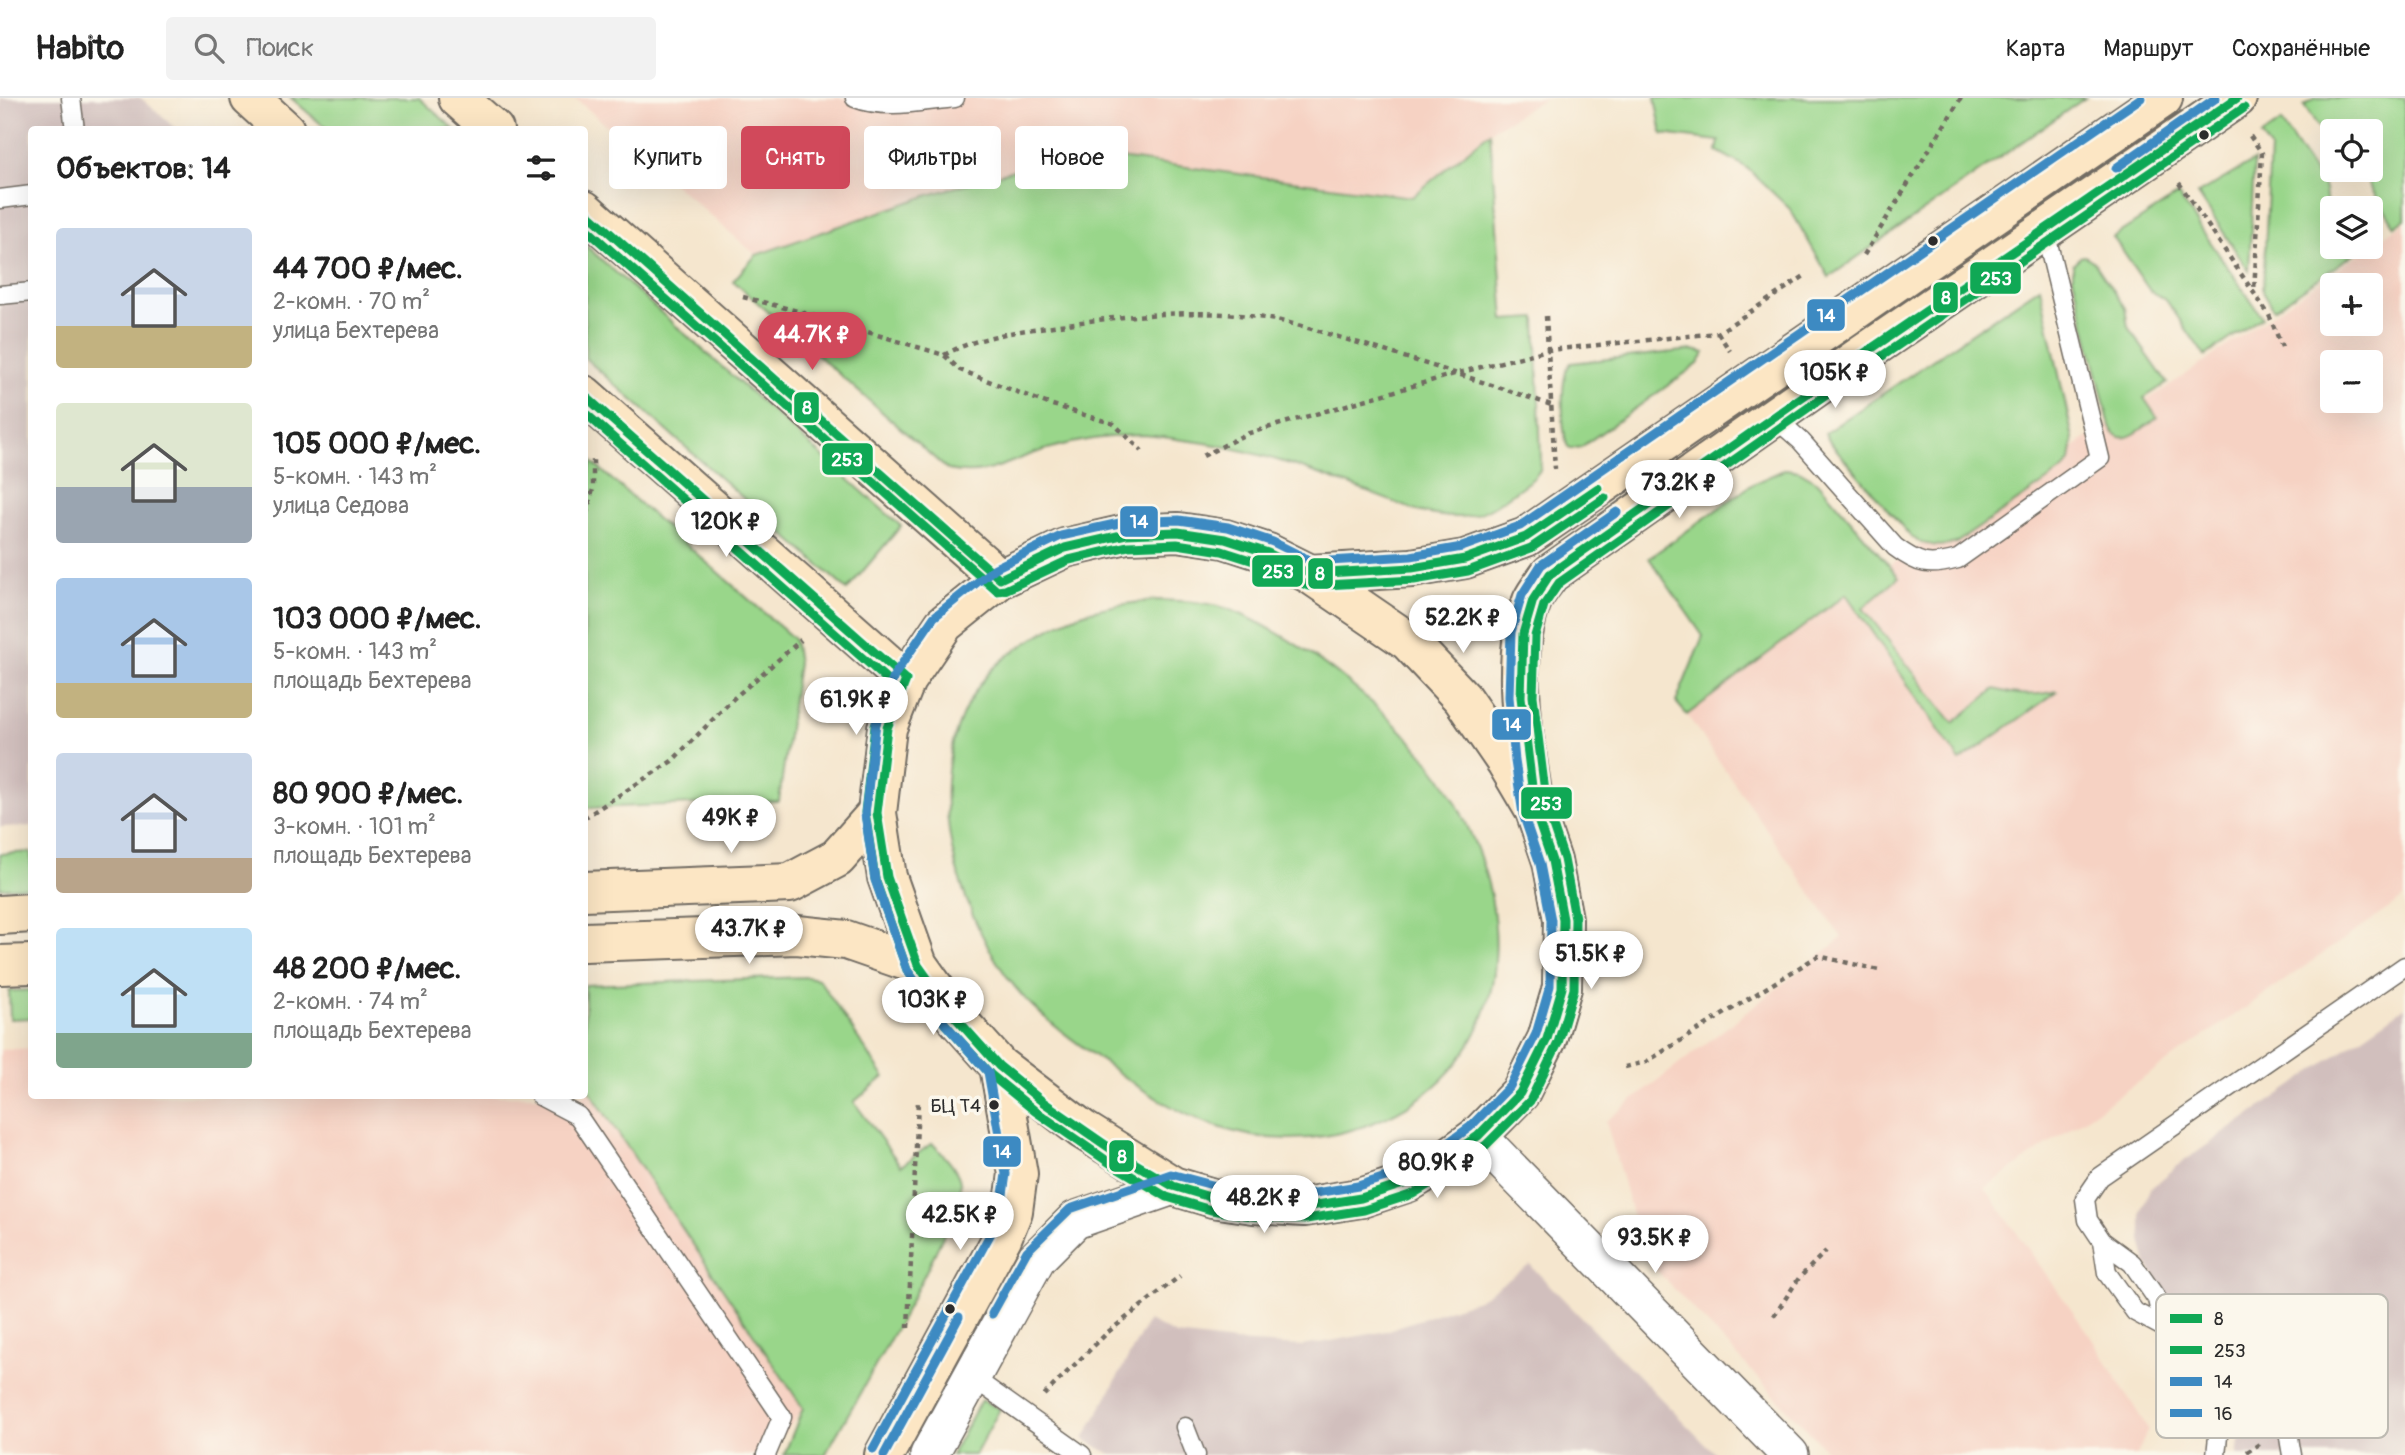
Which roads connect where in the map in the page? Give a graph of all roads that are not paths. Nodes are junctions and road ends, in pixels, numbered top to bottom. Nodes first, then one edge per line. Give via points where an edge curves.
1 (71, 98) edge
2 (250, 98) edge
3 (458, 98) edge
4 (855, 98) edge
5 (955, 98) edge
6 (2163, 98) edge
7 (2237, 98) edge
8 (74, 126) edge
9 (281, 126) edge
10 (490, 126) edge
11 (28, 196) edge
12 (0, 199) edge
13 (588, 214) edge
14 (2045, 231) junction
15 (28, 292) edge
16 (0, 295) edge
17 (1850, 339) junction
18 (588, 399) edge
19 (1774, 417) junction
20 (1310, 574) junction
21 (1000, 579) junction
22 (906, 680) junction
23 (1535, 811) junction
24 (877, 813) junction
25 (588, 891) edge
26 (28, 913) edge
27 (0, 915) edge
28 (588, 943) edge
29 (28, 964) edge
30 (0, 965) edge
31 (918, 965) junction
32 (2405, 965) edge
33 (999, 1066) junction
34 (546, 1099) edge
35 (1478, 1136) junction
36 (1173, 1186) junction
37 (2102, 1241) junction
38 (2156, 1298) edge
39 (2156, 1323) edge
40 (972, 1377) junction
41 (1185, 1427) dead end
42 (766, 1455) edge
43 (884, 1455) edge
44 (929, 1455) edge
45 (1082, 1455) edge
46 (1196, 1455) edge
47 (1790, 1455) edge

1 - 8 lane
2 - 9 main road
3 - 10 main road
4 - 5 lane via 889,104
6 - 17 main road
7 - 14 main road
11 - 12 lane
13 - 21 main road
14 - 17 main road
14 - 19 lane via 2100,458 1958,559 1936,565 1914,561 1895,547
15 - 16 lane
17 - 19 main road
17 - 20 main road via 1525,537 1465,559 1412,568
18 - 22 main road
19 - 23 main road via 1550,574 1533,600 1523,634 1521,697
20 - 21 main road via 1247,546 1178,532 1126,534 1065,548
20 - 23 main road via 1408,641 1462,698
21 - 22 main road via 944,624
22 - 24 main road via 887,728
23 - 35 main road via 1552,861 1563,919 1562,988 1547,1038 1520,1093
24 - 25 main road via 837,858 790,883
24 - 31 main road via 887,877
26 - 27 main road
28 - 31 main road via 797,935 846,940
29 - 30 main road
31 - 33 main road via 955,1017
32 - 37 lane via 2099,1177 2085,1199 2088,1220
33 - 36 main road via 1083,1130
33 - 43 main road via 1018,1174 1013,1211
34 - 42 lane via 578,1116 782,1417
35 - 36 main road via 1409,1182 1361,1198 1304,1207 1254,1204
35 - 47 street
36 - 40 street via 1075,1220 1037,1258
37 - 38 lane via 2132,1263
37 - 39 lane via 2106,1273 2135,1312
40 - 44 street
40 - 45 lane
41 - 46 lane

